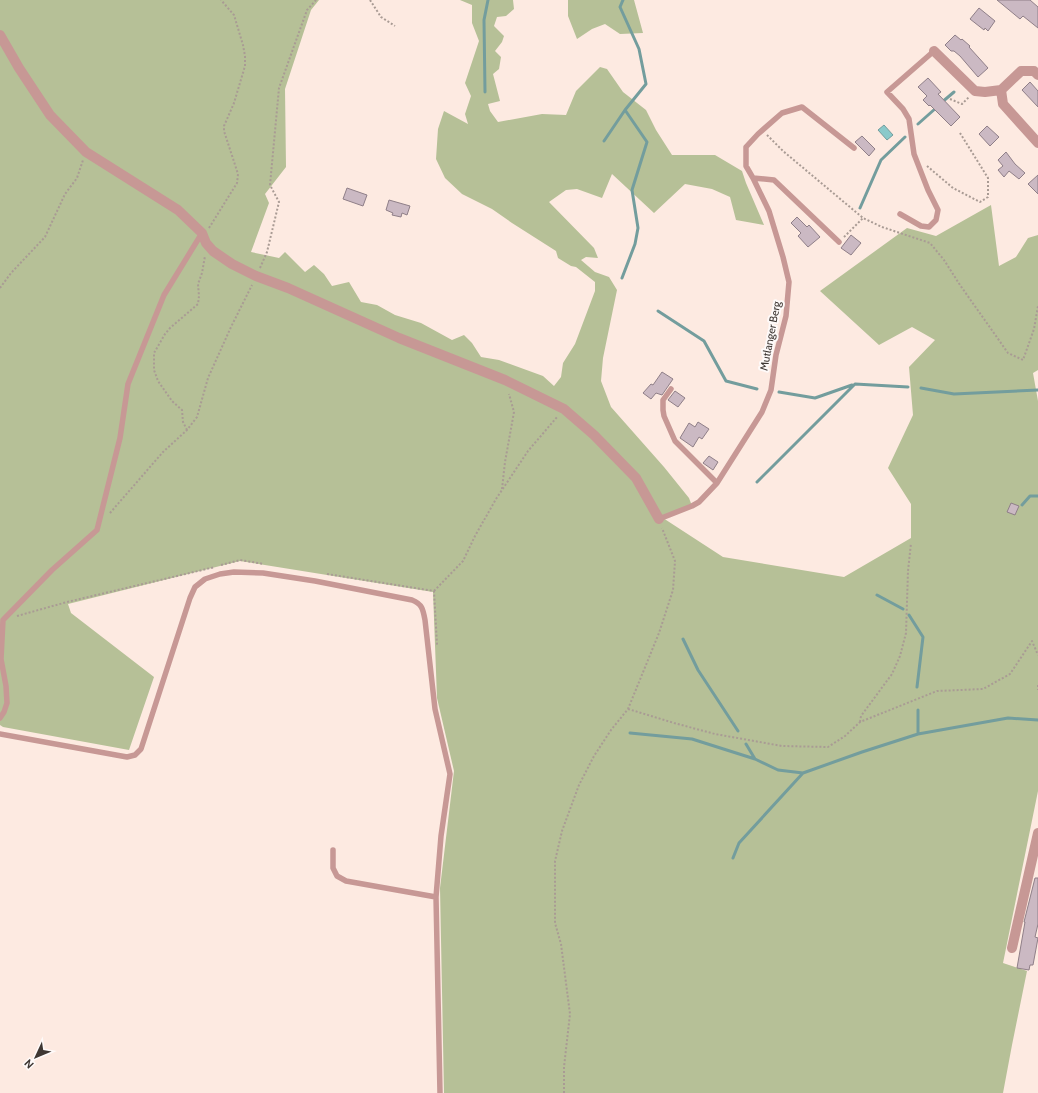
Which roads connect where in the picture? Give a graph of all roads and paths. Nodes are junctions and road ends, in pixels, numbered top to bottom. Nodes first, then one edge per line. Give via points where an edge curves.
1 (221, 0) edge
2 (316, 0) edge
3 (370, 0) edge
4 (395, 26) dead end
5 (0, 35) edge
6 (934, 51) joint
7 (1038, 74) edge
8 (1001, 90) junction
9 (975, 91) junction
10 (950, 99) dead end
11 (762, 130) junction
12 (960, 133) dead end
13 (1038, 143) edge
14 (854, 148) dead end
15 (86, 152) junction
16 (914, 154) junction
17 (753, 178) junction
18 (900, 214) dead end
19 (863, 218) junction
20 (202, 233) junction
21 (839, 242) joint
22 (206, 243) junction
23 (256, 276) junction
24 (0, 288) edge
25 (1038, 306) edge
26 (505, 380) junction
27 (671, 389) dead end
28 (564, 409) junction
29 (187, 430) junction
30 (717, 483) junction
31 (502, 490) junction
32 (108, 515) dead end
33 (659, 519) junction
34 (911, 543) dead end
35 (271, 565) dead end
36 (326, 574) dead end
37 (434, 592) junction
38 (3, 620) junction
39 (437, 652) dead end
40 (1038, 655) edge
41 (1038, 685) edge
42 (1038, 690) edge
43 (628, 709) junction
44 (0, 718) edge
45 (860, 722) junction
46 (0, 734) edge
47 (1038, 833) edge
48 (333, 850) dead end
49 (1034, 866) edge
50 (436, 897) junction
51 (1012, 948) dead end
52 (440, 1093) edge
53 (564, 1093) edge

1 - 22 path via 234,15 243,45 245,66 224,126 238,174 237,183 210,227
2 - 23 path via 307,10 279,88 270,185 279,202 267,252
3 - 4 path via 381,17
5 - 15 street via 50,114
6 - 9 street
6 - 16 lane via 887,92 903,109 909,120
7 - 8 street via 1021,71
8 - 9 street
8 - 13 street via 1003,104
9 - 10 path via 962,104
11 - 14 lane, Mutlanger Berg via 782,112 802,108
11 - 17 lane, Mutlanger Berg via 746,147 746,166
11 - 19 path via 783,151
12 - 16 path via 988,178 988,197 980,202 953,188
15 - 20 street via 178,210
15 - 24 path via 77,178 65,194 45,237
16 - 18 lane via 938,210 936,220 929,226 921,226
17 - 21 lane via 774,180
17 - 30 lane, Mutlanger Berg via 769,211 789,282 786,316 776,355 771,390 762,412
19 - 21 path
19 - 25 path via 930,243 1008,353 1024,360
20 - 22 street
20 - 38 lane via 164,295 128,384 120,438 97,530 52,570
22 - 23 street via 232,264
22 - 29 path via 198,284 198,304 170,328 154,353 154,370 158,381 182,410
23 - 26 street via 399,338
23 - 29 path via 208,378 197,417
26 - 28 street
26 - 31 path via 514,412
27 - 30 lane via 663,400 663,410 675,441
28 - 31 path via 528,452
28 - 33 street via 636,478
29 - 32 path via 163,452
30 - 33 lane, Mutlanger Berg via 699,502
31 - 37 path via 463,561
33 - 43 path via 675,561 673,590 659,633
34 - 45 path via 906,633 900,656 892,674 861,716
35 - 38 path via 240,560
36 - 37 path
37 - 39 path
38 - 44 lane via 1,659 7,703
40 - 45 path via 1032,641 1010,674 983,689 937,692
41 - 42 path
43 - 45 path via 715,734 782,746 828,747
43 - 53 path via 594,756 579,785 562,831 555,861 555,923 570,1014
46 - 50 lane via 127,757 135,755 141,749 195,587 205,579 220,574 263,573 412,600 420,604 424,610 435,709 450,774
47 - 49 street
48 - 50 lane via 333,868 337,876 346,881
49 - 51 street
50 - 52 lane

